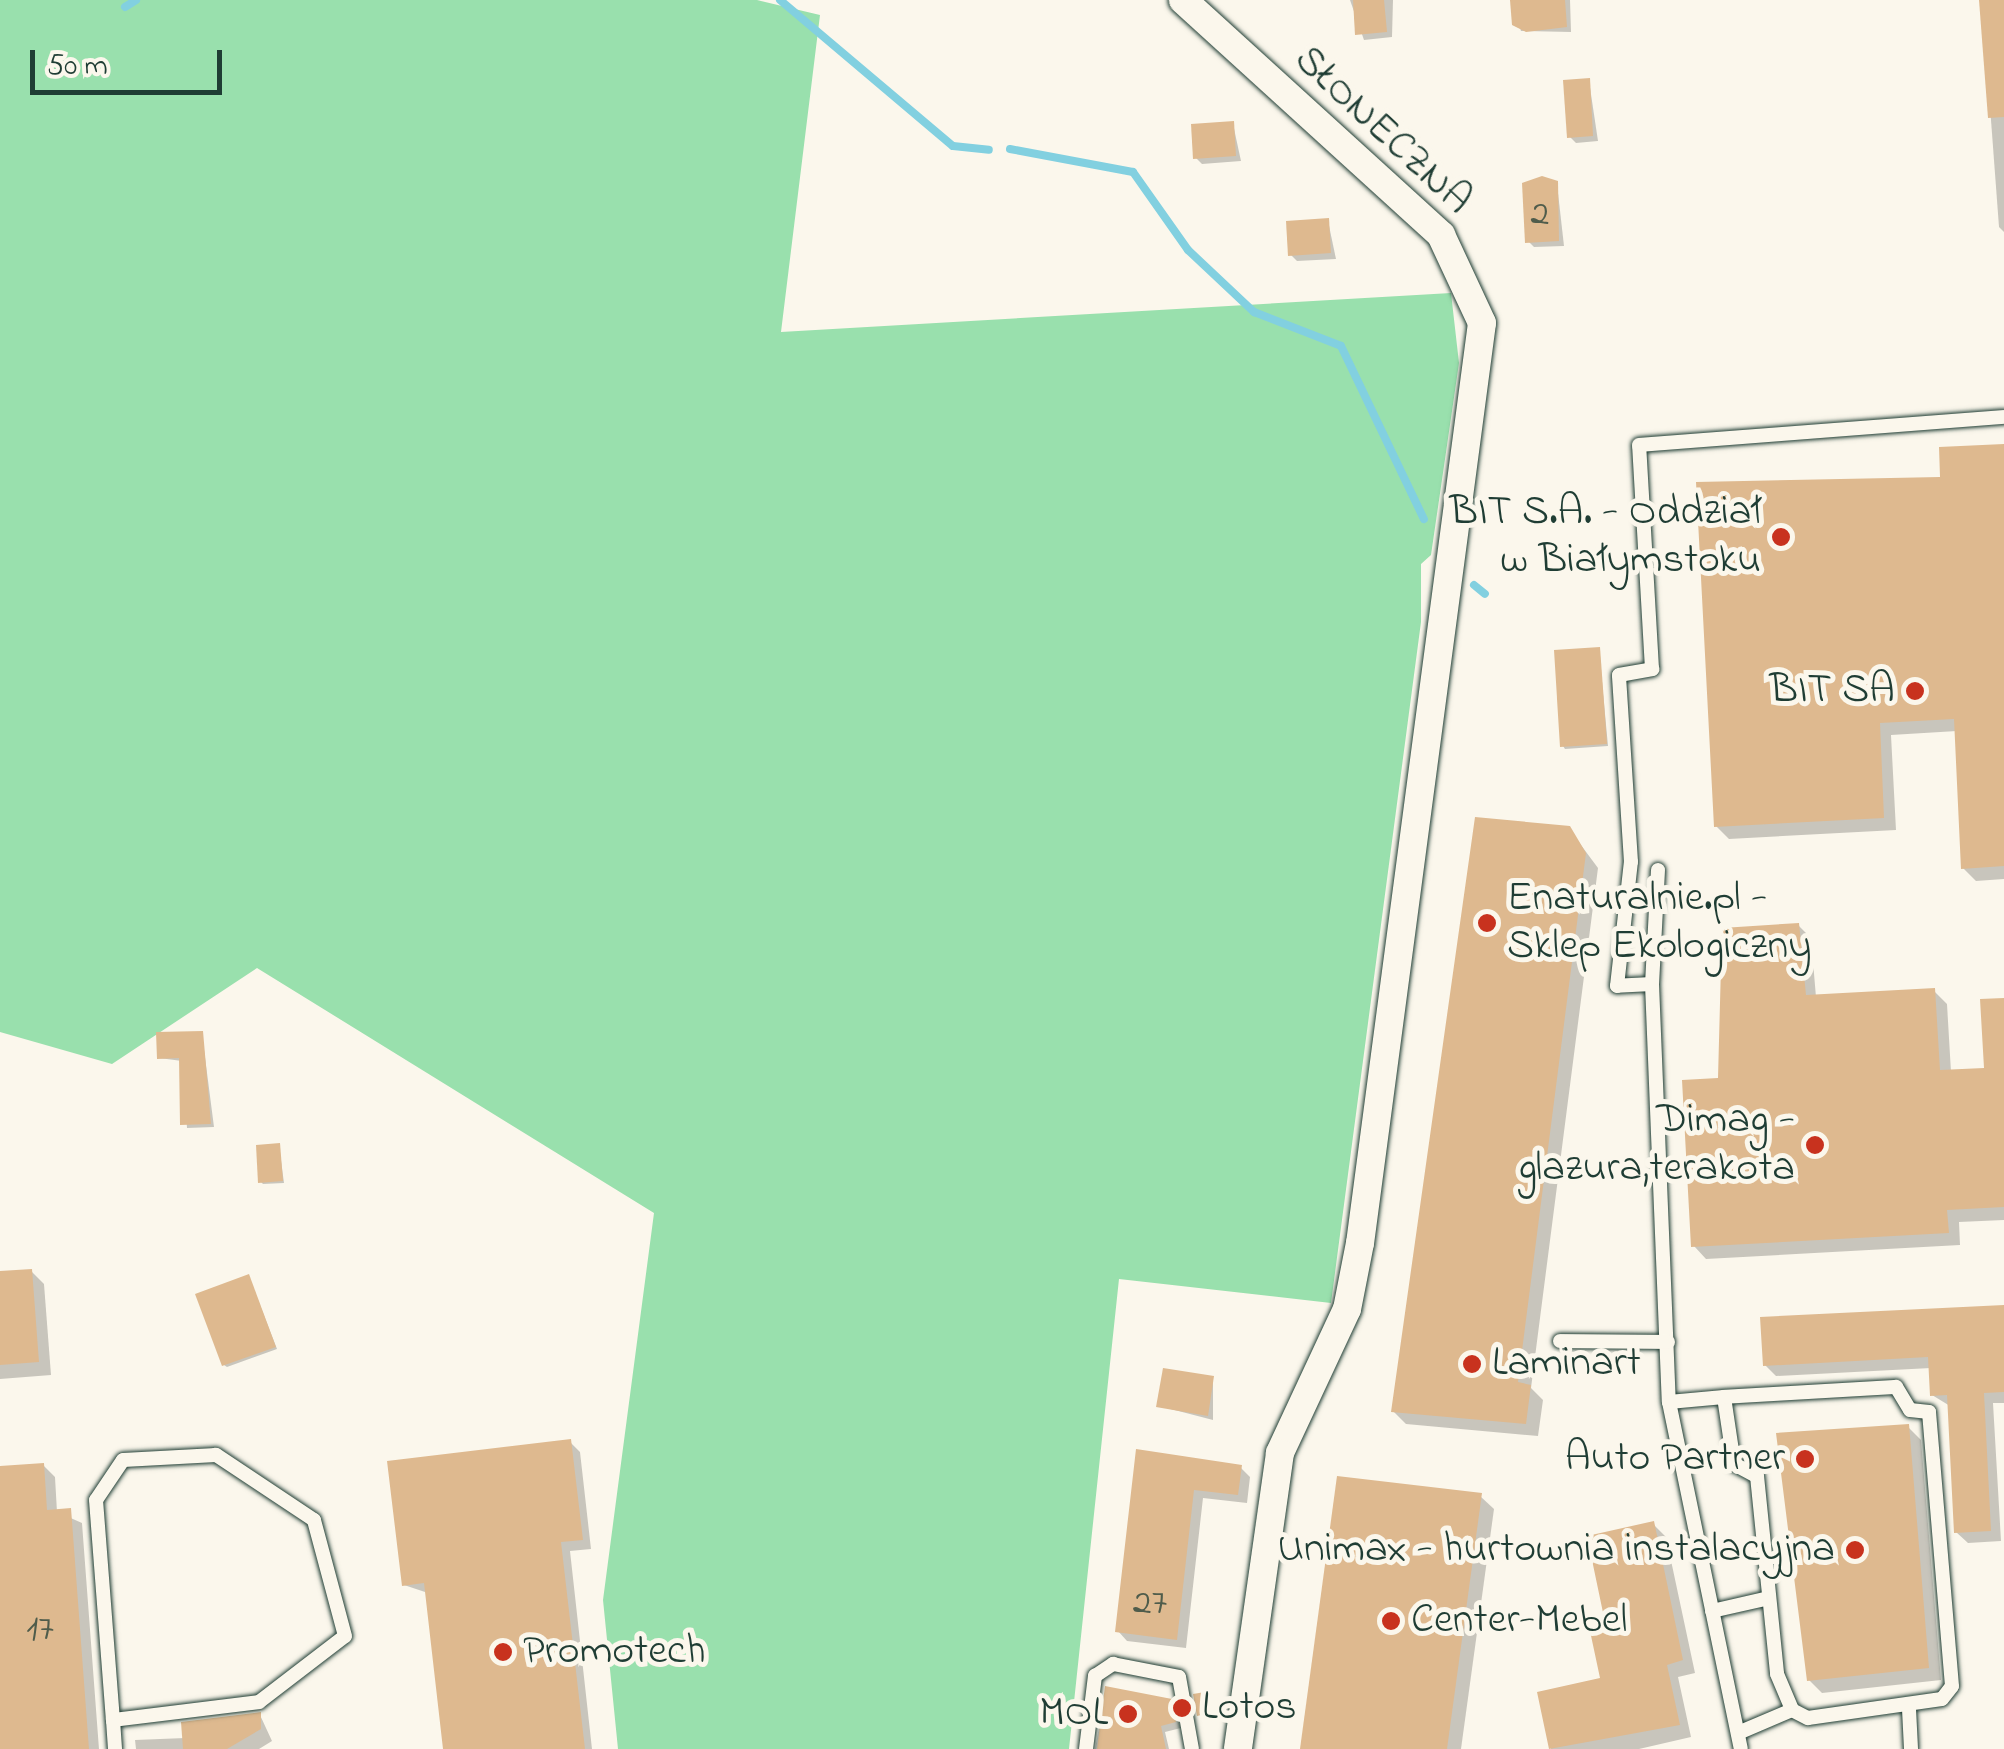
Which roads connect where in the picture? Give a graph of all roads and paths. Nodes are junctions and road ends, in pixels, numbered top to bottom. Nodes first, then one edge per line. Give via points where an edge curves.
1 (1184, 0) edge
2 (2004, 417) edge
3 (1658, 870) dead end
4 (1652, 984) junction
5 (1560, 1342) dead end
6 (1668, 1342) junction
7 (1724, 1397) junction
8 (1669, 1402) junction
9 (1769, 1598) junction
10 (1712, 1611) junction
11 (1909, 1709) junction
12 (1792, 1710) junction
13 (113, 1720) junction
14 (1738, 1733) junction
15 (116, 1749) edge
16 (1086, 1749) edge
17 (1192, 1749) edge
18 (1238, 1749) edge
19 (1741, 1749) edge
20 (1911, 1749) edge

1 - 18 street, SŁONECZNA via 1441,235 1472,287 1480,361 1360,1242 1347,1309 1280,1453
2 - 4 lane via 1639,445 1652,669 1619,675 1631,862 1617,986
3 - 4 lane
4 - 6 lane
5 - 6 lane
6 - 8 lane
7 - 8 lane
7 - 9 lane via 1734,1464 1756,1476
7 - 11 lane via 1896,1387 1910,1410 1929,1412 1952,1686 1942,1699
8 - 10 lane
9 - 10 lane
9 - 12 lane via 1781,1693
10 - 14 lane
11 - 12 lane via 1808,1718
11 - 20 lane
12 - 14 lane
13 - 13 lane via 259,1702 345,1636 314,1520 216,1455 123,1460 96,1500
13 - 15 lane
14 - 19 lane
16 - 17 lane via 1095,1676 1113,1664 1179,1677

